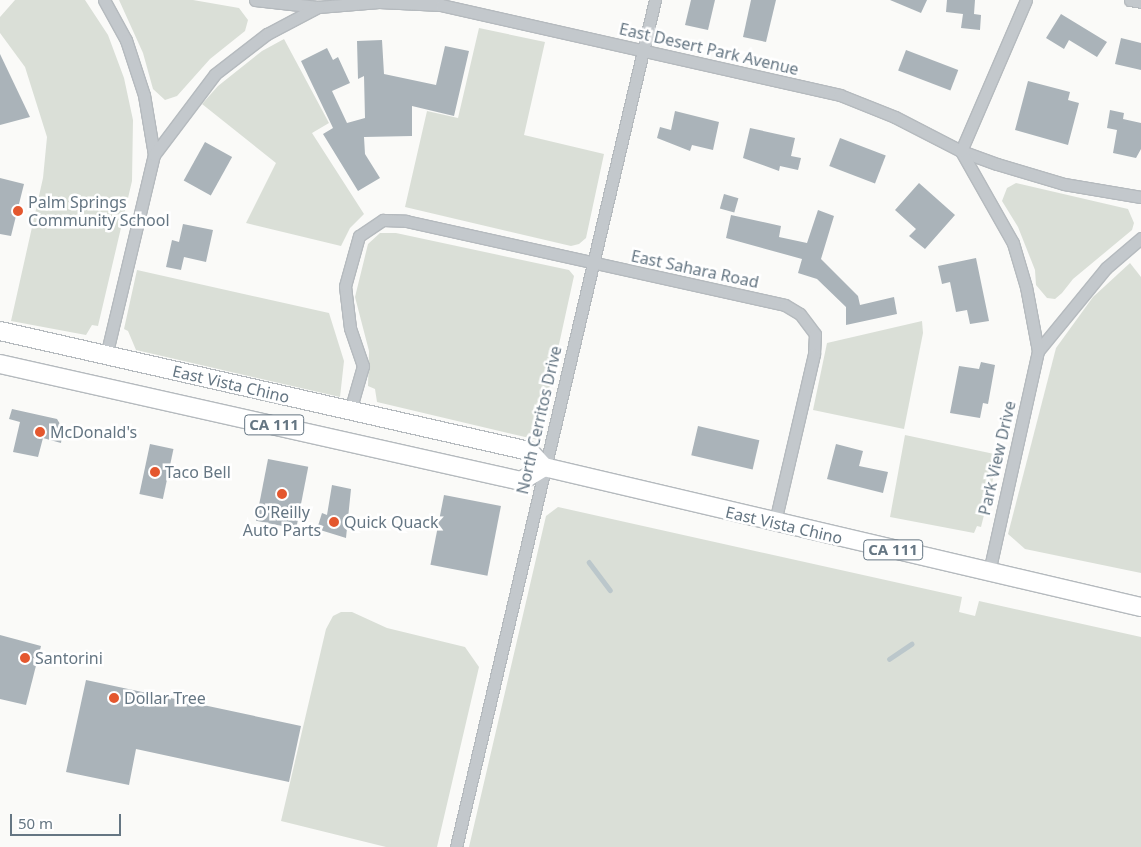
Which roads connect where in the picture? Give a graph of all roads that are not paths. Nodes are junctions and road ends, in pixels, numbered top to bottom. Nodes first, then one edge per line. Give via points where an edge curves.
1 (104, 0) edge
2 (256, 0) edge
3 (655, 0) edge
4 (1026, 0) edge
5 (1130, 0) edge
6 (1141, 2) edge
7 (318, 4) edge
8 (643, 51) junction
9 (961, 151) junction
10 (154, 154) junction
11 (1141, 197) edge
12 (1141, 238) edge
13 (593, 263) junction
14 (0, 331) edge
15 (1038, 351) junction
16 (106, 356) junction
17 (0, 364) edge
18 (350, 411) junction
19 (544, 467) junction
20 (775, 522) junction
21 (989, 572) junction
22 (1141, 607) edge
23 (456, 847) edge

1 - 10 street via 126,40 144,95
2 - 7 street, East Desert Park Avenue
3 - 8 street, North Cerritos Drive
4 - 9 street
5 - 6 street
7 - 8 street, East Desert Park Avenue via 441,5
7 - 10 street via 266,34 215,74
8 - 9 street, East Desert Park Avenue via 840,96 895,117
8 - 13 street, North Cerritos Drive
9 - 11 street, East Desert Park Avenue via 1064,184
9 - 15 street, Park View Drive via 1012,243 1026,287
10 - 16 street
12 - 15 street, Park View Drive via 1106,268
13 - 18 street, East Sahara Road via 398,219 370,226 356,244 345,286 350,328 363,366
13 - 19 street, North Cerritos Drive
13 - 20 street, East Sahara Road via 785,305 800,314 814,334 814,354
14 - 16 main road, East Vista Chino / CA 111
15 - 21 street, Park View Drive
16 - 18 main road, East Vista Chino / CA 111
17 - 19 main road, East Vista Chino / CA 111 via 520,481
18 - 19 main road, East Vista Chino / CA 111 via 529,451
19 - 20 main road, East Vista Chino / CA 111
19 - 23 street, North Cerritos Drive
20 - 21 main road, East Vista Chino / CA 111
21 - 22 main road, East Vista Chino / CA 111

